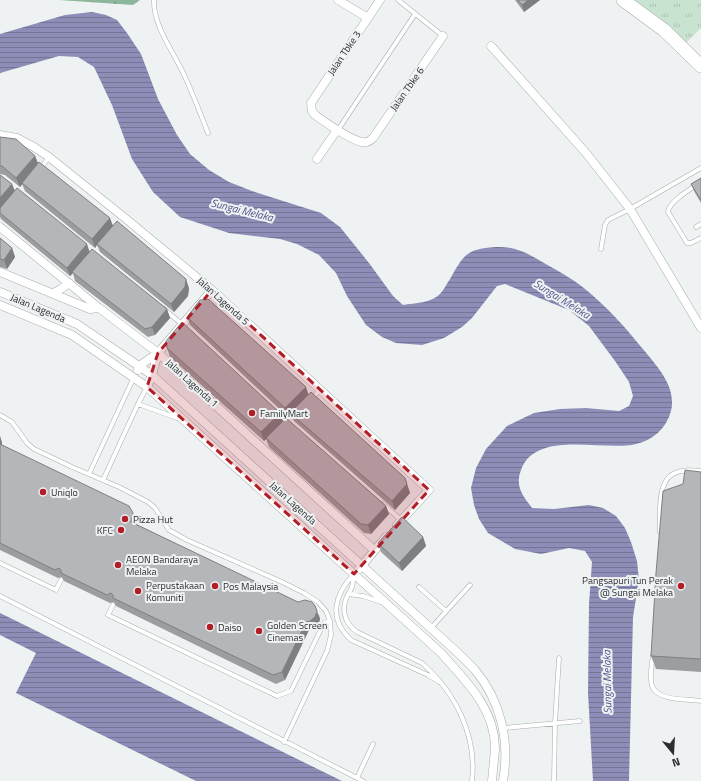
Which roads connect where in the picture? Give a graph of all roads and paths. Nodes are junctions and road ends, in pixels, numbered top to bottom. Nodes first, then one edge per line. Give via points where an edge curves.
1 (154, 0) edge
2 (338, 0) edge
3 (380, 0) edge
4 (398, 0) edge
5 (623, 0) edge
6 (415, 14) junction
7 (368, 18) junction
8 (443, 36) joint
9 (491, 46) dead end
10 (701, 66) edge
11 (338, 130) junction
12 (208, 133) dead end
13 (0, 135) edge
14 (50, 158) junction
15 (317, 159) dead end
16 (701, 168) edge
17 (40, 169) edge
18 (701, 182) edge
19 (630, 209) junction
20 (701, 224) edge
21 (0, 227) edge
22 (696, 227) dead end
23 (701, 238) edge
24 (601, 249) dead end
25 (0, 272) edge
26 (71, 280) junction
27 (212, 290) junction
28 (0, 292) edge
29 (53, 293) junction
30 (0, 305) edge
31 (159, 305) edge
32 (99, 308) junction
33 (186, 327) junction
34 (701, 328) edge
35 (158, 353) junction
36 (139, 366) junction
37 (152, 375) junction
38 (134, 377) junction
39 (147, 387) junction
40 (320, 390) junction
41 (310, 400) edge
42 (138, 404) junction
43 (0, 415) edge
44 (185, 421) junction
45 (701, 470) edge
46 (89, 474) junction
47 (103, 480) junction
48 (377, 500) edge
49 (401, 520) junction
50 (659, 538) edge
51 (374, 550) junction
52 (0, 563) edge
53 (361, 565) junction
54 (354, 574) junction
55 (61, 580) edge
56 (470, 585) dead end
57 (419, 587) dead end
58 (348, 594) junction
59 (0, 596) edge
60 (387, 604) junction
61 (113, 605) edge
62 (446, 612) junction
63 (330, 621) junction
64 (431, 628) junction
65 (653, 647) edge
66 (559, 658) dead end
67 (441, 683) junction
68 (701, 701) edge
69 (580, 721) dead end
70 (556, 723) junction
71 (504, 728) junction
72 (284, 742) junction
73 (373, 744) dead end
74 (357, 778) junction
75 (363, 781) edge
76 (472, 781) edge
77 (492, 781) edge
78 (503, 781) edge
79 (554, 781) edge

1 - 12 lane via 159,24 186,78
2 - 7 street
3 - 7 street, Jalan Tbke 3
4 - 6 lane
5 - 10 main road via 664,30
6 - 8 lane
6 - 11 lane
7 - 11 street, Jalan Tbke 3 via 311,103 310,107 315,115
8 - 11 street, Jalan Tbke 6 via 373,138 360,142
9 - 19 street via 586,153
11 - 15 street
13 - 14 street, Jalan Lagenda 5 via 17,138
14 - 17 lane
14 - 27 street, Jalan Lagenda 5 via 123,221
16 - 19 lane
18 - 23 lane via 669,206 668,212 687,243
19 - 24 lane via 608,220
19 - 34 street
20 - 22 lane
21 - 26 street, Jalan Lagenda 1
25 - 29 street
26 - 29 street
26 - 32 street, Jalan Lagenda 1
27 - 33 street
27 - 40 street, Jalan Lagenda 5
28 - 36 street, Jalan Lagenda via 77,324
29 - 32 street via 90,309
30 - 38 street, Jalan Lagenda via 72,335
31 - 33 lane
32 - 35 street, Jalan Lagenda 1
33 - 35 street
35 - 36 street
35 - 37 street
35 - 51 street, Jalan Lagenda 1 via 265,445
36 - 37 street, Jalan Lagenda
36 - 38 street
37 - 39 street
37 - 53 street, Jalan Lagenda
38 - 39 street, Jalan Lagenda
38 - 46 lane
39 - 42 lane
39 - 44 street, Jalan Lagenda
40 - 41 lane
40 - 49 street, Jalan Lagenda 5 via 429,490
42 - 44 lane
42 - 47 lane
43 - 46 lane via 12,422 34,449
44 - 54 street, Jalan Lagenda
45 - 50 lane via 684,470 672,474 665,482 662,491
46 - 47 lane
47 - 63 lane via 148,502 169,530 181,537 304,593 318,602
48 - 49 lane
49 - 51 street
51 - 53 street
52 - 55 lane via 56,590
53 - 54 street
53 - 64 street, Jalan Lagenda
54 - 58 lane via 352,588
54 - 60 street, Jalan Lagenda
54 - 67 lane via 344,584 336,606 337,618 346,636
56 - 62 lane
57 - 62 lane
58 - 60 lane via 364,596
58 - 67 lane via 344,612 351,628 422,663
59 - 72 lane
60 - 77 street, Jalan Lagenda via 440,652 471,686 480,701 493,732 495,749
61 - 63 lane via 108,615 277,696 291,691 324,623
62 - 64 lane
63 - 72 lane via 331,635 327,651
64 - 71 street, Jalan Lagenda via 475,670 492,697
65 - 68 lane via 652,686 656,692 661,696
66 - 70 lane
67 - 76 lane via 461,714 471,741 474,767
69 - 70 lane
70 - 71 lane
70 - 79 lane
71 - 78 street, Jalan Lagenda
72 - 74 lane
73 - 74 lane
74 - 75 lane

